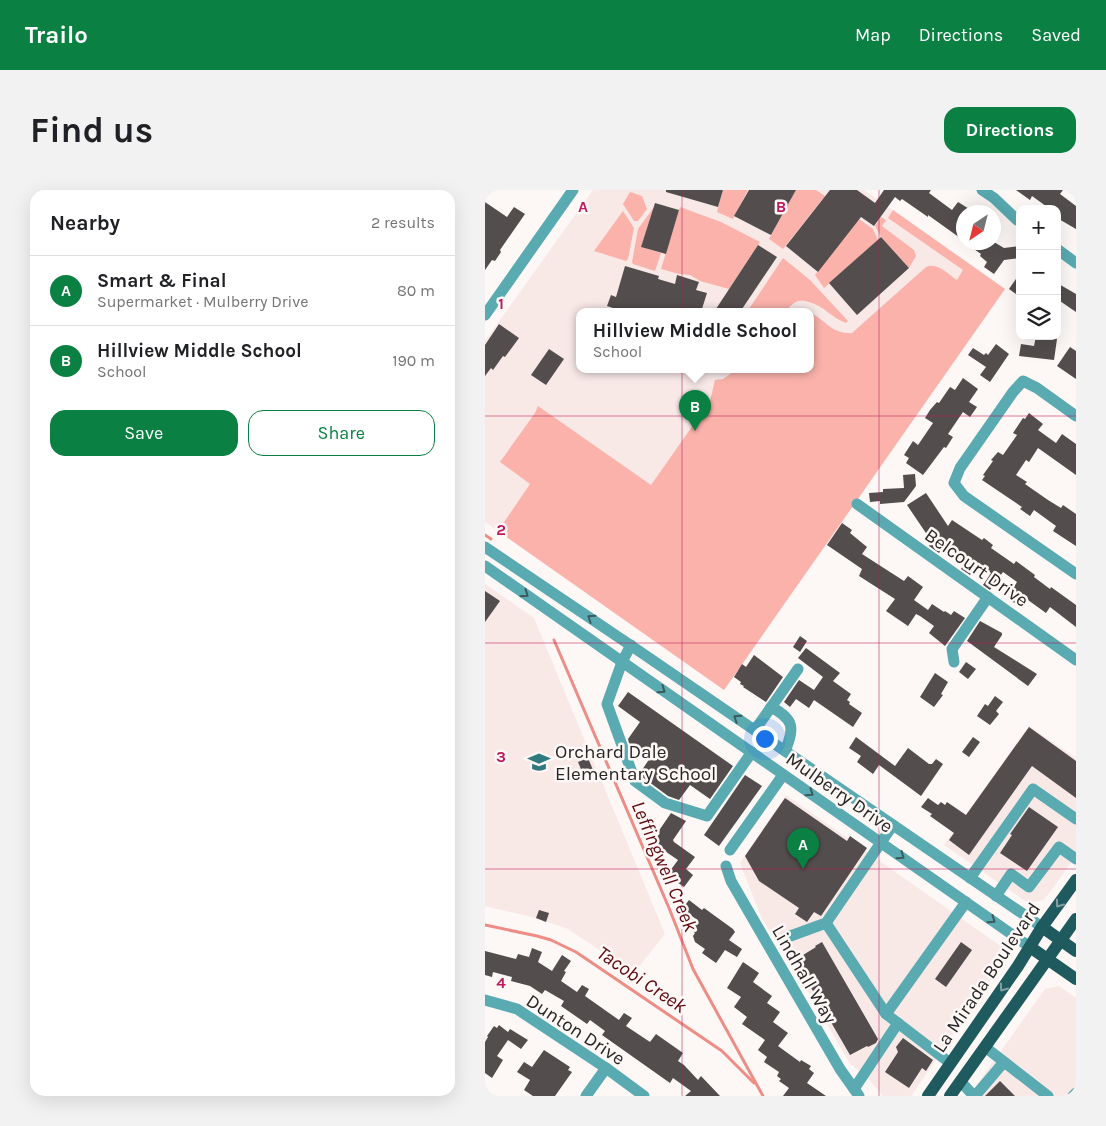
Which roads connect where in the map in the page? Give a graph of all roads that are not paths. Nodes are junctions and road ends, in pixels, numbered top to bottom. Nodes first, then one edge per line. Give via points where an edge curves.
1 (573, 190) edge
2 (982, 190) edge
3 (1016, 219) edge
4 (1058, 250) edge
5 (1076, 263) edge
6 (485, 315) edge
7 (1076, 416) edge
8 (857, 504) dead end
9 (485, 547) edge
10 (485, 566) edge
11 (1076, 574) edge
12 (988, 597) junction
13 (631, 645) junction
14 (1076, 660) edge
15 (622, 662) junction
16 (954, 662) dead end
17 (798, 669) dead end
18 (771, 707) junction
19 (755, 730) junction
20 (785, 751) junction
21 (752, 752) junction
22 (783, 774) junction
23 (1076, 819) edge
24 (893, 825) junction
25 (881, 842) junction
26 (730, 850) dead end
27 (1076, 859) edge
28 (726, 866) dead end
29 (970, 878) junction
30 (1076, 880) edge
31 (996, 896) junction
32 (966, 902) junction
33 (1076, 919) edge
34 (826, 923) junction
35 (1042, 927) junction
36 (785, 938) dead end
37 (1061, 940) junction
38 (1030, 947) junction
39 (1076, 951) edge
40 (1047, 959) junction
41 (1076, 979) edge
42 (485, 1000) edge
43 (886, 1014) junction
44 (898, 1023) junction
45 (985, 1047) junction
46 (1005, 1062) junction
47 (951, 1063) junction
48 (606, 1068) junction
49 (961, 1081) junction
50 (857, 1093) edge
51 (1076, 1093) edge
52 (586, 1096) edge
53 (644, 1096) edge
54 (929, 1096) edge
55 (950, 1096) edge
56 (975, 1096) edge
57 (1048, 1096) edge
58 (1073, 1096) edge

1 - 6 street
2 - 3 street
4 - 5 street
7 - 11 street via 1023,381 960,468 954,483 964,496
8 - 12 street, Belcourt Drive
13 -> 9 street, Mulberry Drive
10 -> 15 street, Mulberry Drive
12 - 14 street, Belcourt Drive
12 - 16 street via 952,649
13 - 15 street
19 -> 13 street, Mulberry Drive
15 -> 21 street, Mulberry Drive
15 - 21 street via 607,704 635,781 665,802 707,816
17 - 18 street
18 - 19 street
18 - 20 street via 786,715 792,728
19 - 20 street, Mulberry Drive
20 - 24 street, Mulberry Drive
21 - 22 street, Mulberry Drive
22 -> 25 street, Mulberry Drive
22 - 26 street
23 - 29 street via 1033,788
24 - 25 street
24 - 29 street, Mulberry Drive
25 -> 32 street, Mulberry Drive
25 - 34 street
27 - 31 street via 1059,847 1029,887 1011,874
28 - 50 street, Lindhall Way via 736,889
29 - 31 street, Mulberry Drive
30 -> 35 main road, La Mirada Boulevard
31 - 35 street, Mulberry Drive
32 -> 38 street, Mulberry Drive
32 - 43 street
33 - 37 main road, La Mirada Boulevard
34 - 36 street
34 - 43 street
35 - 37 main road, Mulberry Drive
35 - 38 main road, La Mirada Boulevard
37 - 39 main road, Mulberry Drive
37 - 40 main road, La Mirada Boulevard
38 - 40 main road, Mulberry Drive
38 -> 47 main road, La Mirada Boulevard
40 - 41 main road, Mulberry Drive
40 - 45 main road, La Mirada Boulevard
42 - 48 street, Dunton Drive via 517,1009
43 - 44 street
44 - 47 street
44 - 50 street
45 - 46 street
45 - 49 main road, La Mirada Boulevard
46 - 56 street
46 - 57 street
47 - 54 main road, La Mirada Boulevard
48 - 52 street
48 - 53 street, Dunton Drive
49 - 55 main road, La Mirada Boulevard
49 - 56 street
51 - 58 street

